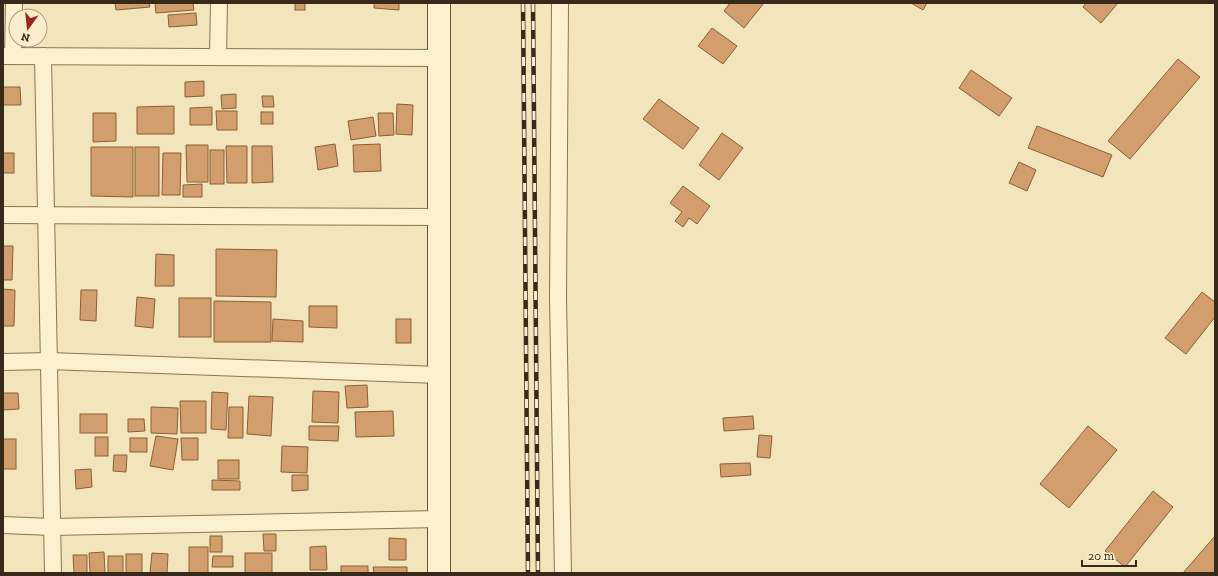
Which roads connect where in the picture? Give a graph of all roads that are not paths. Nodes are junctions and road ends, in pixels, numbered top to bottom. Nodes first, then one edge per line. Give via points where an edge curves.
1 (14, 3) edge
2 (219, 3) edge
3 (439, 3) edge
4 (560, 3) edge
5 (8, 56) edge
6 (43, 56) junction
7 (218, 57) junction
8 (439, 58) junction
9 (3, 215) edge
10 (46, 215) junction
11 (439, 217) junction
12 (49, 361) junction
13 (3, 362) edge
14 (439, 375) junction
15 (439, 519) junction
16 (3, 525) edge
17 (52, 526) junction
18 (53, 573) edge
19 (439, 573) edge
20 (563, 573) edge

1 - 5 street
2 - 7 street
3 - 8 street
4 - 20 street via 558,299
5 - 6 street
6 - 7 street
6 - 10 street
7 - 8 street
8 - 11 street
9 - 10 street
10 - 11 street
10 - 12 street
11 - 14 street
12 - 13 street
12 - 14 street
12 - 17 street
14 - 15 street
15 - 17 street
15 - 19 street
16 - 17 street
17 - 18 street

